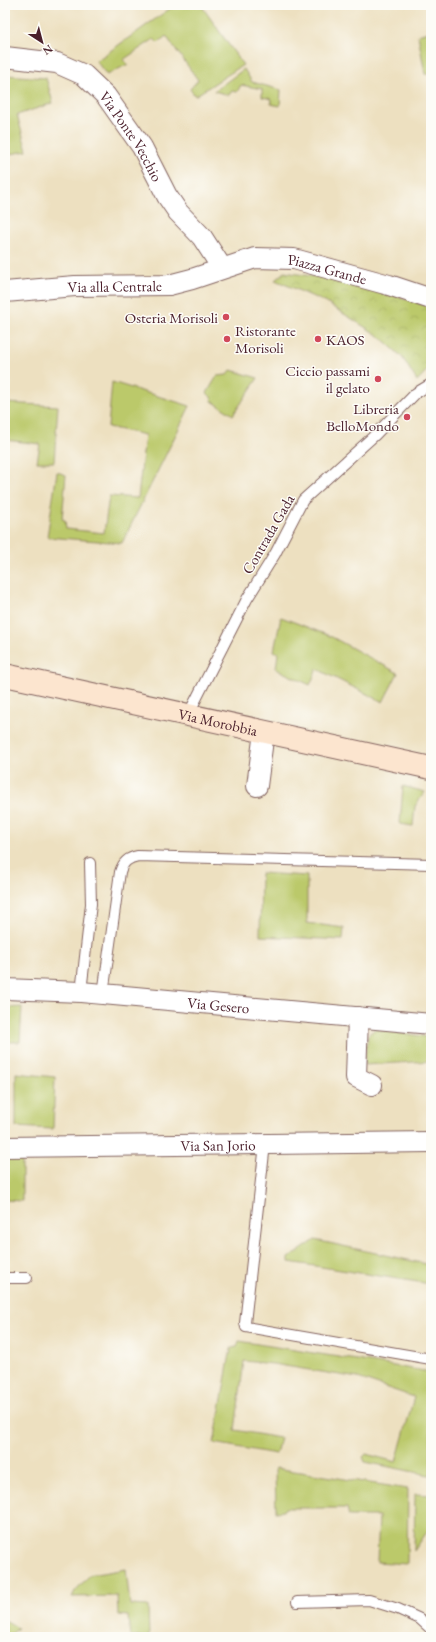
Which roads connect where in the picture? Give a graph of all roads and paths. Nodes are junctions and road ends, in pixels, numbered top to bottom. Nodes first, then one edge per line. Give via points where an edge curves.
1 (5, 57) edge
2 (222, 268) junction
3 (5, 292) edge
4 (431, 299) edge
5 (431, 384) edge
6 (5, 676) edge
7 (188, 715) junction
8 (264, 732) junction
9 (431, 768) edge
10 (256, 786) dead end
11 (90, 863) dead end
12 (431, 864) edge
13 (5, 989) edge
14 (81, 992) junction
15 (103, 994) junction
16 (358, 1018) junction
17 (431, 1024) edge
18 (372, 1085) dead end
19 (431, 1142) edge
20 (265, 1144) junction
21 (5, 1147) edge
22 (5, 1278) edge
23 (27, 1278) dead end
24 (431, 1359) edge
25 (297, 1602) dead end
26 (431, 1629) edge

1 - 2 street, Via Ponte Vecchio via 57,63 84,75 106,96 142,147 167,196 178,212 202,237
2 - 3 street, Via alla Centrale via 169,285 75,286
2 - 4 street, Piazza Grande via 255,258 294,259
5 - 7 lane, Contrada Gada via 416,393 375,435 303,500 275,554 247,599
6 - 7 street, Via Morobbia
7 - 8 street, Via Morobbia
8 - 9 street, Via Morobbia
8 - 10 street
11 - 14 lane via 91,904
12 - 15 lane via 138,856 130,858 125,861 120,872
13 - 14 street, Via Gesero
14 - 15 street, Via Gesero
15 - 16 street, Via Gesero
16 - 17 street, Via Gesero
16 - 18 street via 356,1077
19 - 20 street, Via San Jorio
20 - 21 street, Via San Jorio
20 - 24 lane via 246,1327
22 - 23 lane
25 - 26 lane via 370,1600 420,1619

